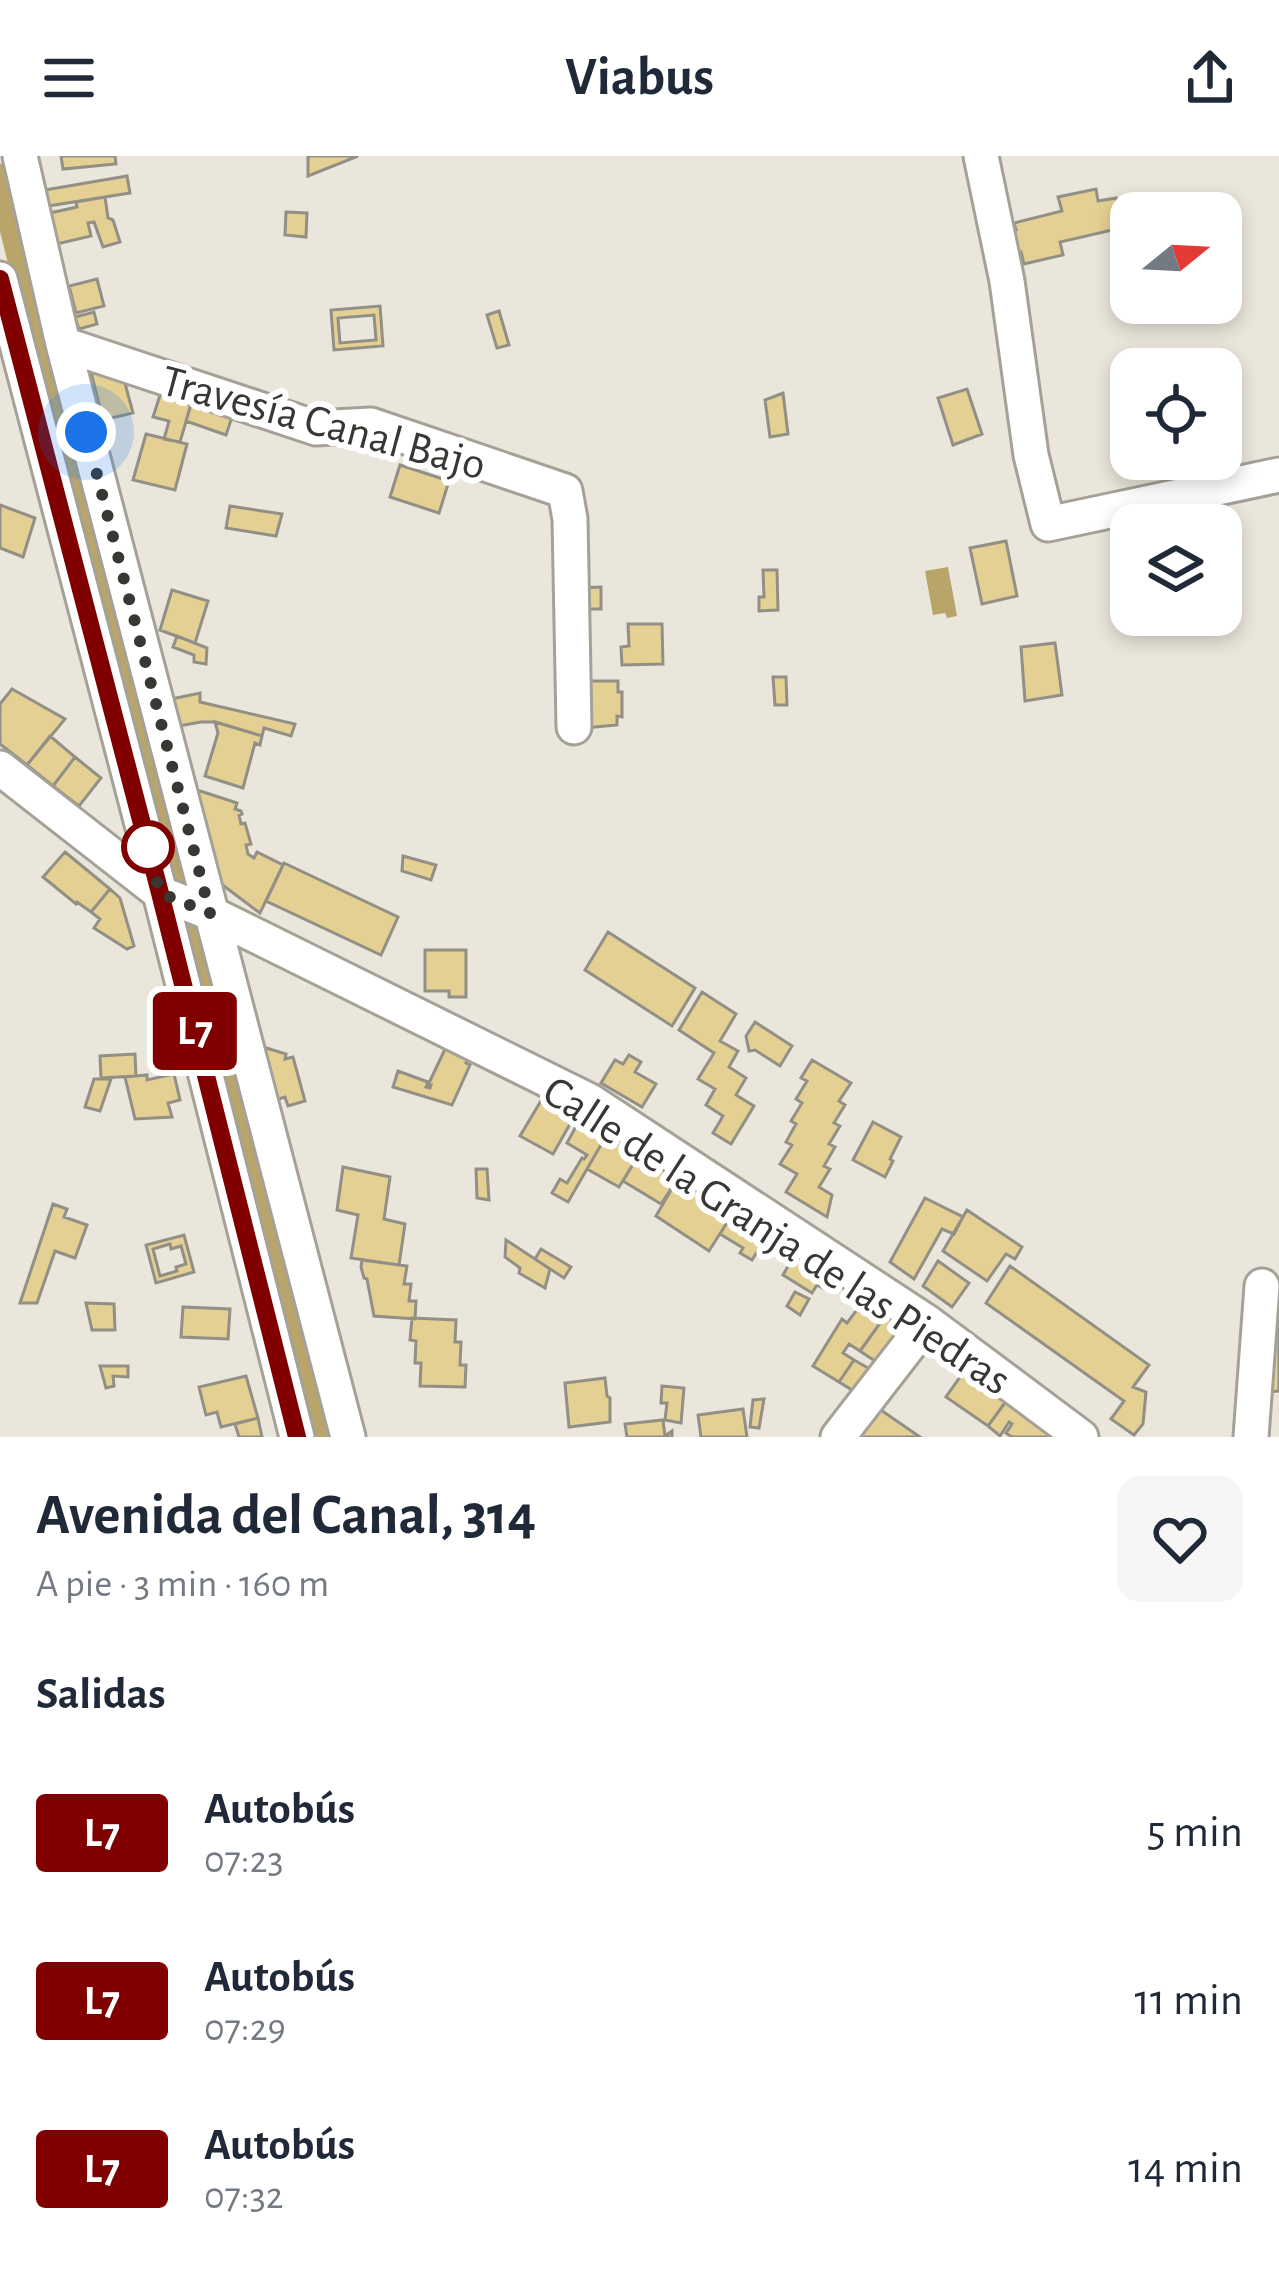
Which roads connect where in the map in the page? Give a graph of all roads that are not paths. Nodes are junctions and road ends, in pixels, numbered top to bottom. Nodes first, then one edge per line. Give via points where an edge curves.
1 (20, 156) edge
2 (981, 156) edge
3 (0, 280) edge
4 (63, 344) junction
5 (1279, 475) edge
6 (574, 727) dead end
7 (0, 767) edge
8 (160, 893) junction
9 (210, 913) junction
10 (1262, 1286) dead end
11 (927, 1322) junction
12 (297, 1437) edge
13 (348, 1437) edge
14 (838, 1437) edge
15 (1082, 1437) edge
16 (1251, 1437) edge

1 - 4 street
2 - 5 street via 1048,524
3 - 8 street
4 - 6 street, Travesía Canal Bajo via 316,428 370,425 565,491
4 - 9 street
7 - 8 street, Calle de la Granja de las Piedras
8 - 9 street, Calle de la Granja de las Piedras
8 - 12 street
9 - 11 street, Calle de la Granja de las Piedras via 590,1101
9 - 13 street
10 - 16 street
11 - 14 street
11 - 15 street, Calle de la Granja de las Piedras

